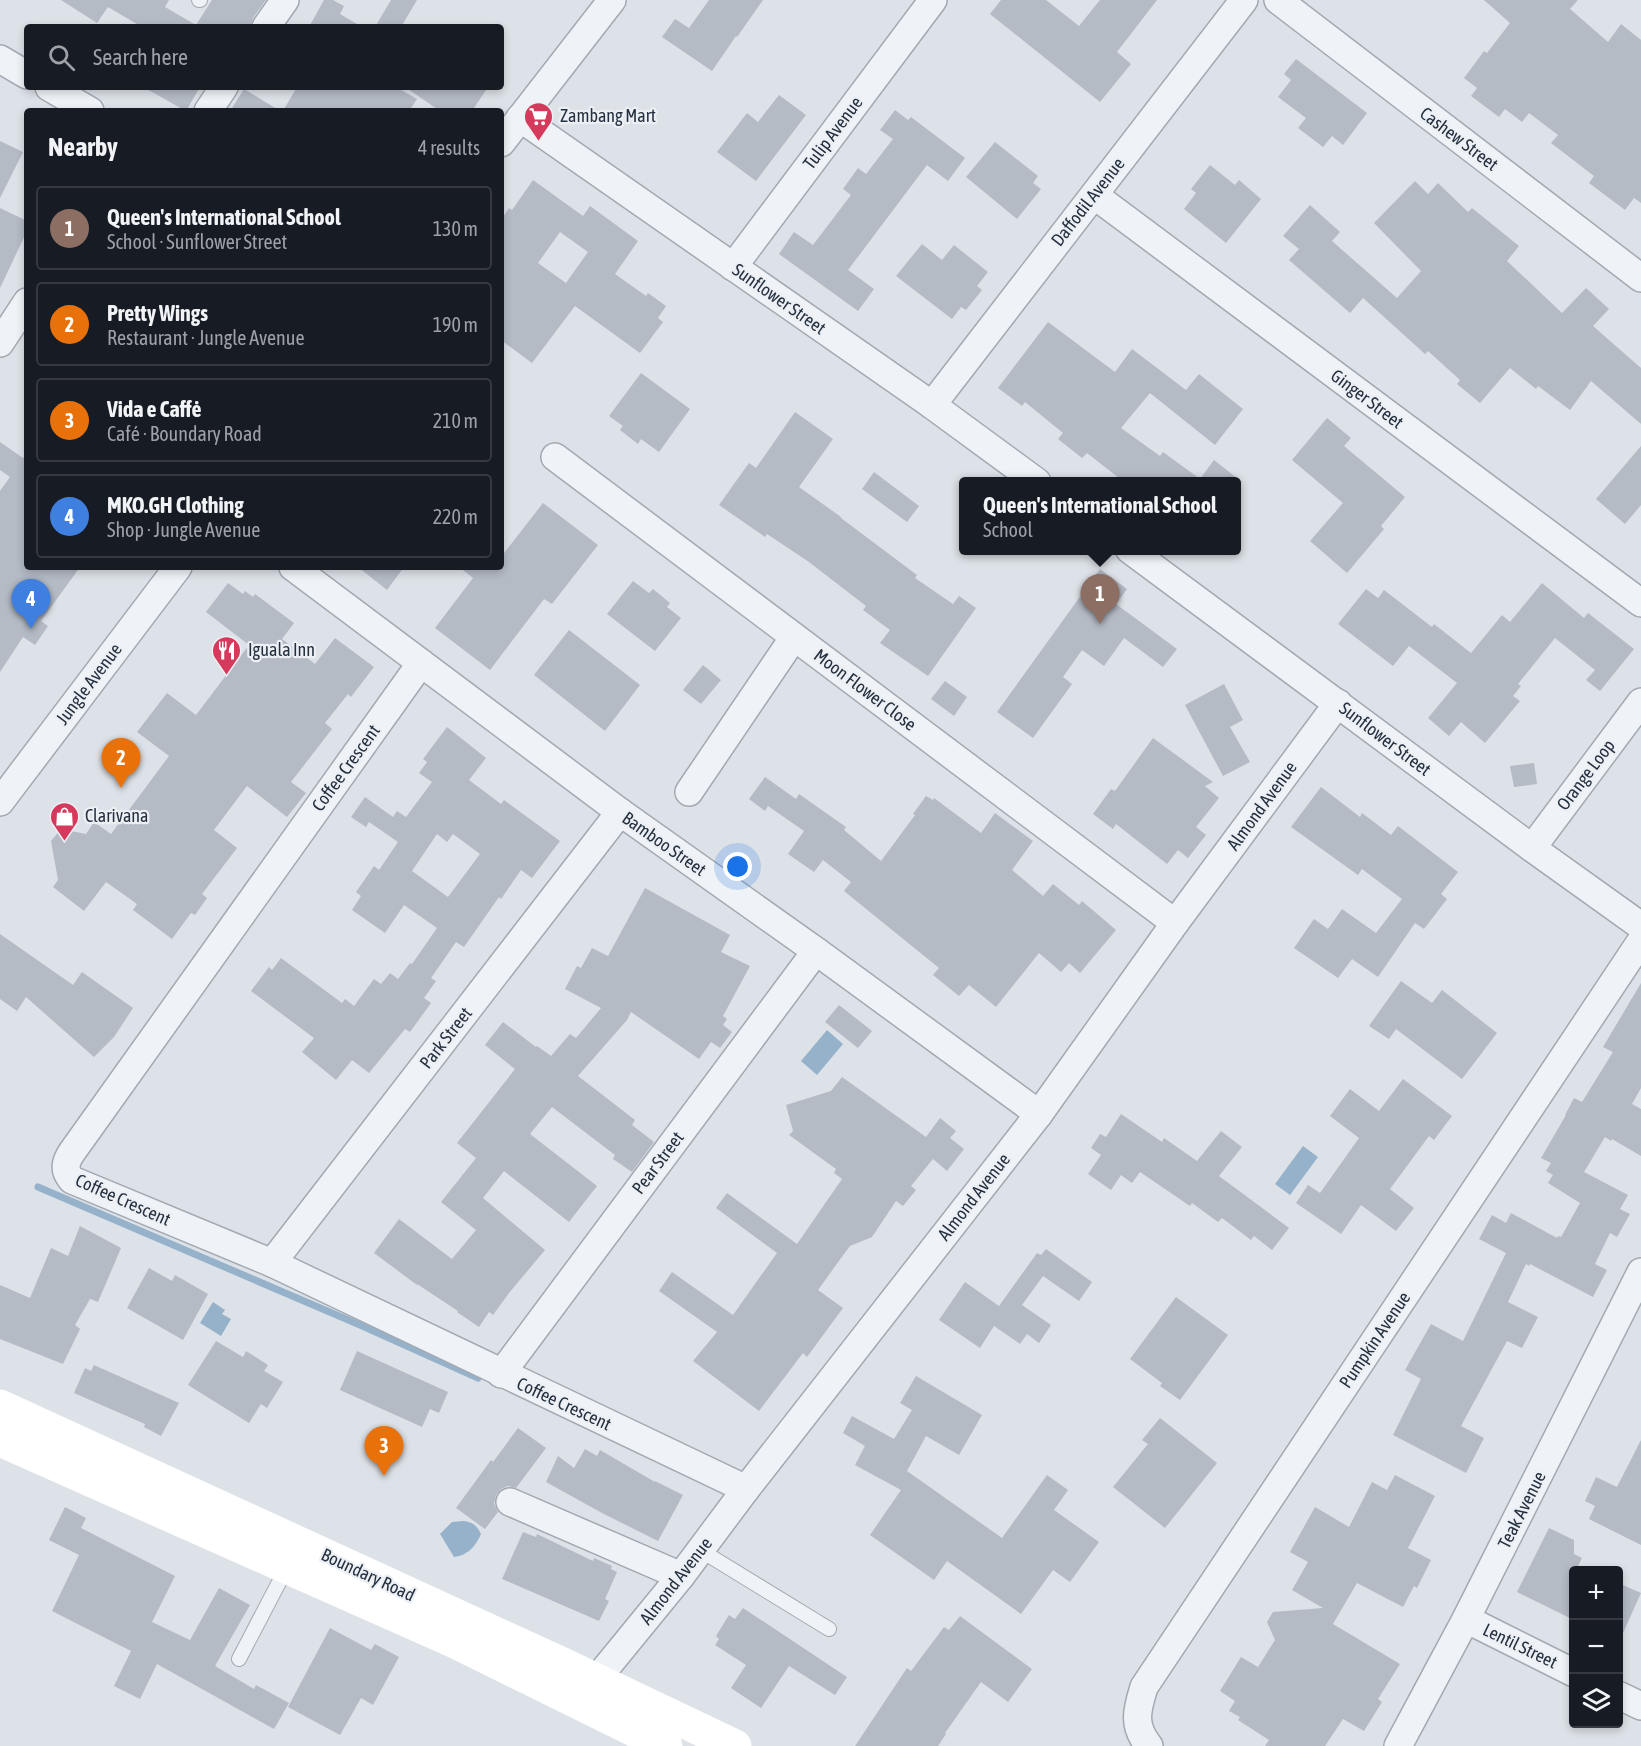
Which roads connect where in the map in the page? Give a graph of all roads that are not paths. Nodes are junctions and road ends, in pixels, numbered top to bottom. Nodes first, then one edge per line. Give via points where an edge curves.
1 (285, 0) edge
2 (612, 0) edge
3 (933, 0) edge
4 (1244, 0) edge
5 (1278, 0) edge
6 (268, 24) edge
7 (0, 59) edge
8 (24, 73) edge
9 (54, 90) edge
10 (222, 90) edge
11 (85, 108) edge
12 (210, 108) edge
13 (520, 117) junction
14 (504, 139) edge
15 (1094, 195) junction
16 (733, 267) junction
17 (1641, 278) edge
18 (24, 307) edge
19 (0, 343) edge
20 (932, 405) junction
21 (555, 457) dead end
22 (1029, 477) edge
23 (1138, 555) edge
24 (176, 570) edge
25 (297, 570) edge
26 (1641, 603) edge
27 (794, 637) junction
28 (421, 663) junction
29 (1641, 702) edge
30 (1338, 703) junction
31 (689, 792) dead end
32 (0, 802) edge
33 (620, 812) junction
34 (1532, 848) junction
35 (1175, 923) junction
36 (1641, 926) edge
37 (1641, 941) edge
38 (816, 951) junction
39 (1039, 1114) junction
40 (272, 1263) junction
41 (1641, 1272) edge
42 (501, 1374) junction
43 (0, 1406) edge
44 (0, 1440) edge
45 (746, 1489) junction
46 (510, 1502) dead end
47 (700, 1550) junction
48 (287, 1567) junction
49 (681, 1576) junction
50 (1467, 1619) junction
51 (829, 1629) dead end
52 (239, 1659) dead end
53 (1569, 1670) edge
54 (596, 1680) junction
55 (1623, 1697) edge
56 (1641, 1706) edge
57 (666, 1746) edge
58 (735, 1746) edge
59 (1149, 1746) edge
60 (1398, 1746) edge

1 - 6 street
2 - 13 street
3 - 16 street, Tulip Avenue
4 - 15 street, Daffodil Avenue
5 - 17 street, Cashew Street
7 - 8 street
9 - 11 street
10 - 12 street
13 - 14 street
13 - 16 street, Sunflower Street
15 - 20 street, Daffodil Avenue
15 - 26 street, Ginger Street
16 - 20 street, Sunflower Street
18 - 19 street
20 - 22 street, Sunflower Street
21 - 27 street, Moon Flower Close
23 - 30 street, Sunflower Street
24 - 32 street, Jungle Avenue
25 - 28 street, Bamboo Street
27 - 31 street
27 - 35 street, Moon Flower Close
28 - 33 street, Bamboo Street
28 - 40 street, Coffee Crescent via 72,1152 65,1168 72,1180
29 - 34 street, Orange Loop
30 - 34 street, Sunflower Street
30 - 35 street, Almond Avenue
33 - 38 street, Bamboo Street
33 - 40 street, Park Street
34 - 36 street, Sunflower Street
35 - 39 street, Almond Avenue
37 - 59 street, Pumpkin Avenue via 1144,1687 1137,1721
38 - 39 street, Bamboo Street
38 - 42 street, Pear Street
39 - 45 street, Almond Avenue
40 - 42 street, Coffee Crescent
41 - 50 street, Teak Avenue
42 - 45 street, Coffee Crescent
43 - 54 main road, Boundary Road
44 - 48 main road, Boundary Road
45 - 47 street, Almond Avenue
46 - 49 street
47 - 49 street, Almond Avenue
47 - 51 lane
48 - 52 lane
48 - 57 main road, Boundary Road via 455,1642
49 - 54 street, Almond Avenue
50 - 53 street, Lentil Street
50 - 60 street, Teak Avenue
54 - 58 main road, Boundary Road
55 - 56 street

